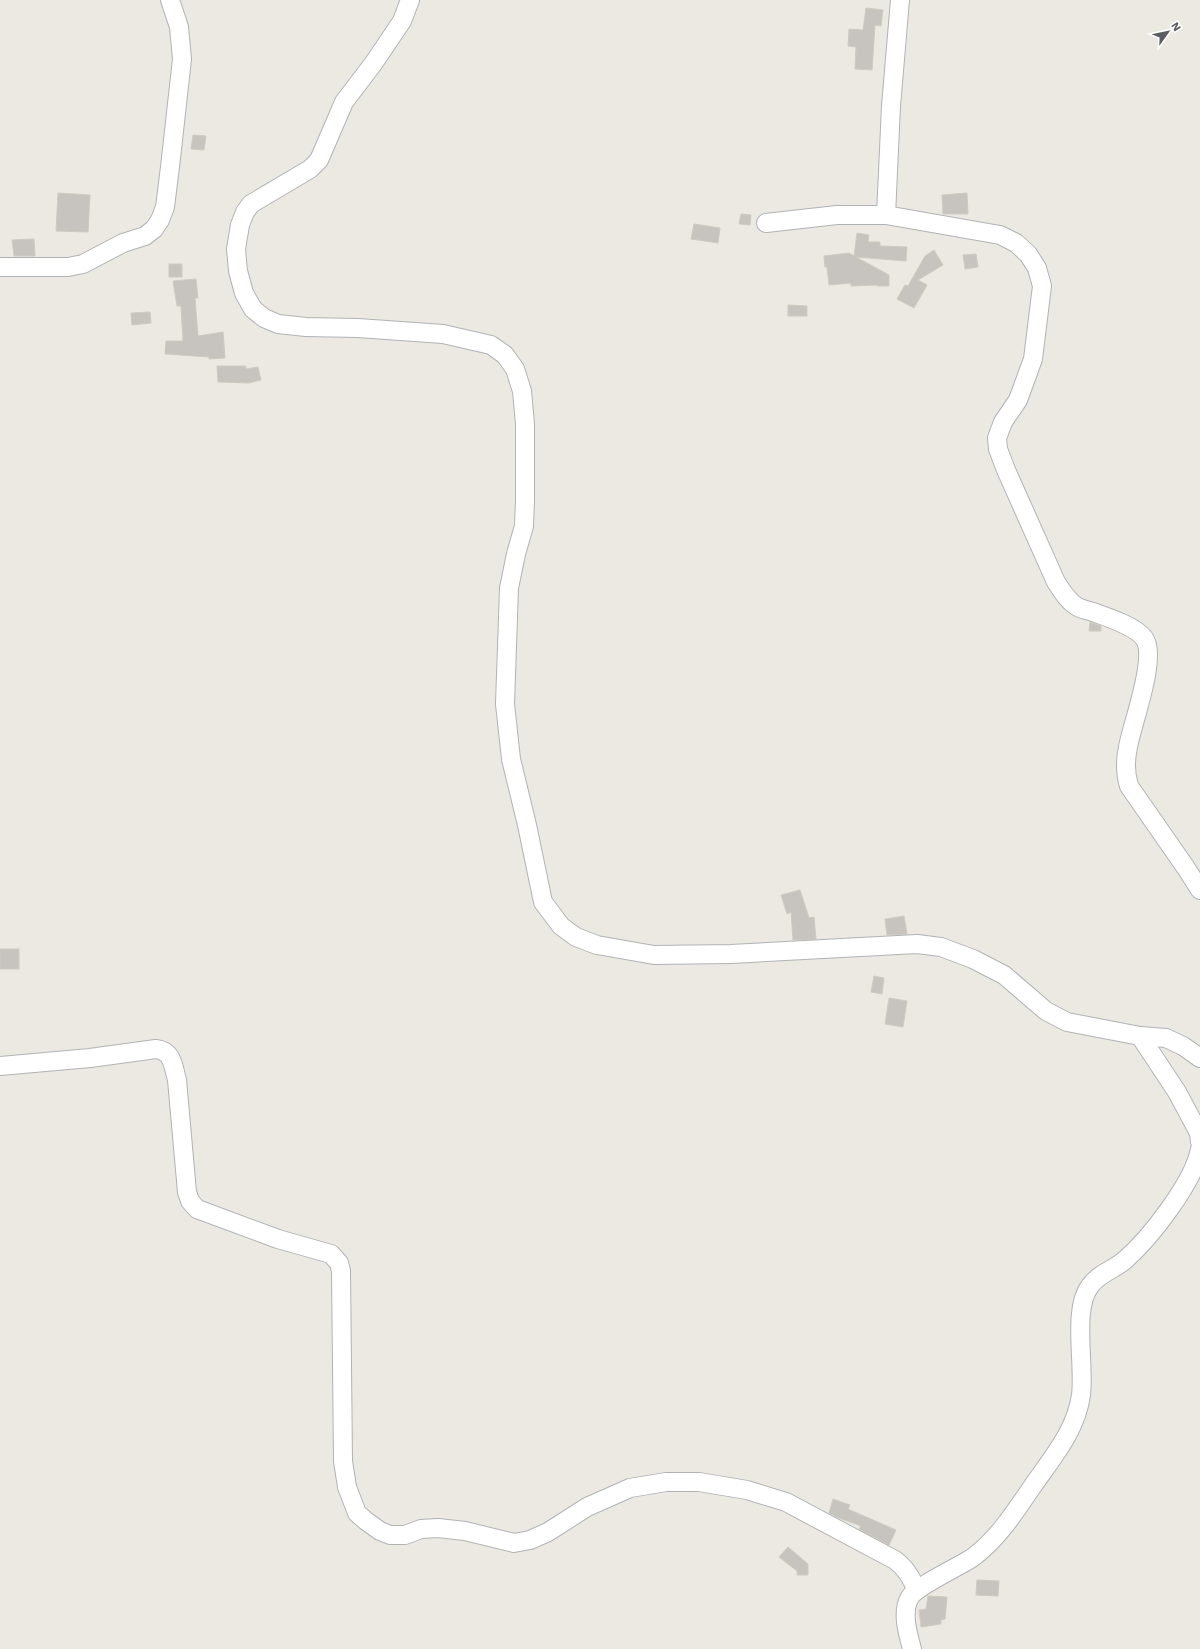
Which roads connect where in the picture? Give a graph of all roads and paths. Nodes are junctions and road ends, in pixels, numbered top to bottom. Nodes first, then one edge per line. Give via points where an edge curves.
1 (170, 0) edge
2 (410, 0) edge
3 (900, 0) edge
4 (886, 215) junction
5 (766, 223) dead end
6 (0, 267) edge
7 (1200, 890) edge
8 (1140, 1036) junction
9 (1200, 1058) edge
10 (0, 1066) edge
11 (1200, 1142) edge
12 (1200, 1149) edge
13 (917, 1590) junction
14 (912, 1649) edge

1 - 6 street via 179,26 182,59 170,167 160,220 145,236 123,243 84,264 68,267
2 - 8 street via 398,27 344,102 319,160 310,169 251,204 245,212 236,249 238,271 244,294 253,309 264,318 278,324 443,334 491,345 505,355 515,369 522,391 524,417 525,501 524,526 509,588 505,704 511,759 543,902 561,926 576,937 597,945 654,955 731,954 917,944 941,948 973,959 1004,975 1046,1011 1067,1022
3 - 4 street via 891,106
4 - 5 street via 837,215
4 - 7 street via 1000,235 1016,243 1028,254 1037,268 1042,286 1033,359 1018,400 1003,422 997,438 998,449 1053,576 1064,595 1076,606 1112,619 1133,629 1144,638 1149,656 1144,686 1127,748 1125,771 1129,786
8 - 9 street via 1166,1038
8 - 11 street via 1177,1092 1199,1133
10 - 13 street via 163,1050 172,1062 177,1080 187,1192 192,1206 278,1239 323,1251 336,1258 341,1271 344,1467 347,1487 357,1513 380,1531 390,1535 405,1535 421,1529 438,1528 466,1531 514,1542 530,1540 548,1532 587,1507 630,1488 666,1482 699,1482 747,1490 786,1502 895,1560 905,1569
12 - 13 street via 1198,1160 1177,1199 1142,1244 1123,1262 1100,1275 1084,1294 1081,1312 1081,1394 1076,1417 1069,1432 1017,1508 985,1547 972,1558
13 - 14 street via 906,1608

